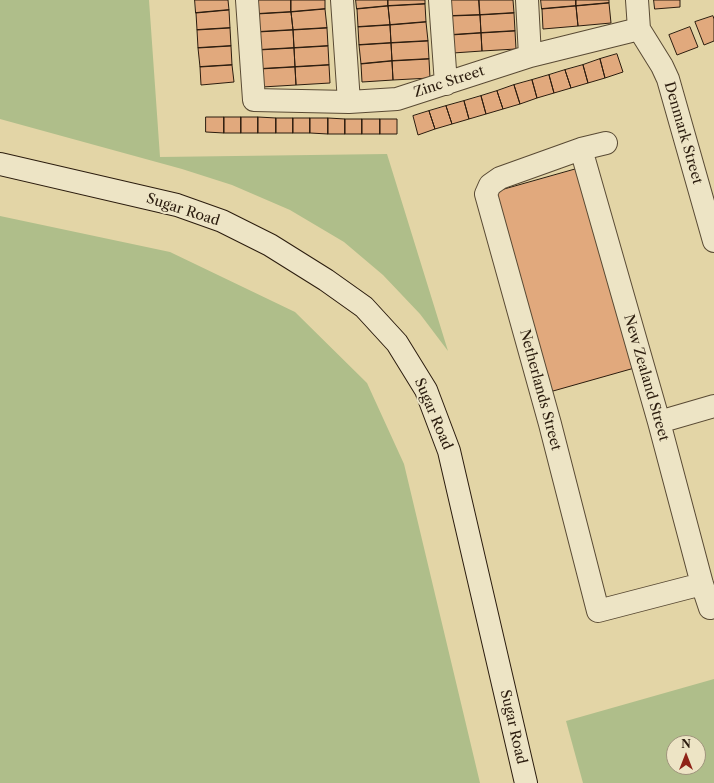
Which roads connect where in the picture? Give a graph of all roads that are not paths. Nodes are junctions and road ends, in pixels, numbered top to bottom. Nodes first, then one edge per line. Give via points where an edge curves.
1 (247, 0) edge
2 (342, 0) edge
3 (440, 0) edge
4 (526, 0) edge
5 (637, 0) edge
6 (639, 29) junction
7 (530, 56) junction
8 (446, 84) junction
9 (349, 102) junction
10 (606, 143) dead end
11 (581, 149) junction
12 (0, 164) edge
13 (714, 241) edge
14 (714, 406) edge
15 (659, 422) junction
16 (702, 584) junction
17 (710, 608) dead end
18 (526, 783) edge

1 - 9 street, Zinc Street via 254,100
2 - 9 street
3 - 8 street
4 - 7 street
5 - 6 street
6 - 7 street, Zinc Street
6 - 13 street, Denmark Street via 668,79
7 - 8 street, Zinc Street
8 - 9 street, Zinc Street via 397,99
10 - 11 street, Netherlands Street
11 - 15 street, New Zealand Street
11 - 16 street, Netherlands Street via 500,178 490,185 486,194 548,416 598,611
12 - 18 street, Sugar Road via 177,205 222,221 270,245 326,280 364,307 397,343 426,390 449,450
14 - 15 street
15 - 16 street, New Zealand Street
16 - 17 street, New Zealand Street

